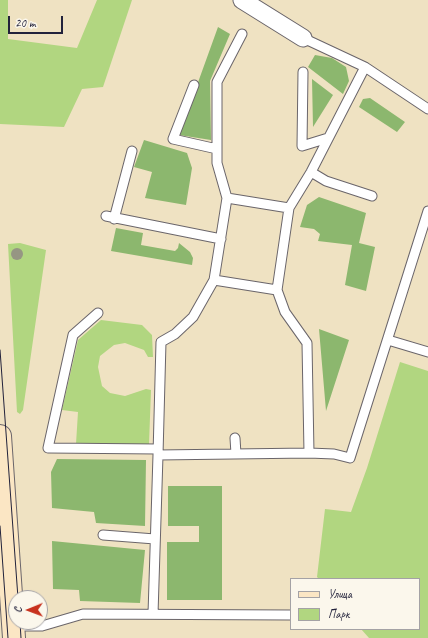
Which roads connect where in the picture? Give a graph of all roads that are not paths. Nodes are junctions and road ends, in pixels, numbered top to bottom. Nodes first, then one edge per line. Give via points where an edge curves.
1 (242, 0) edge
2 (242, 34) dead end
3 (303, 38) joint
4 (365, 67) junction
5 (303, 72) dead end
6 (194, 85) dead end
7 (428, 109) edge
8 (328, 138) junction
9 (217, 149) junction
10 (132, 150) dead end
11 (311, 172) junction
12 (372, 196) dead end
13 (227, 198) junction
14 (290, 208) junction
15 (428, 211) edge
16 (221, 239) junction
17 (214, 280) junction
18 (278, 290) junction
19 (98, 313) dead end
20 (388, 340) junction
21 (428, 352) edge
22 (0, 436) edge
23 (235, 438) dead end
24 (158, 452) junction
25 (309, 453) junction
26 (236, 454) junction
27 (3, 527) edge
28 (103, 535) dead end
29 (155, 539) junction
30 (154, 614) junction
31 (290, 615) edge
32 (14, 632) edge

1 - 3 street
2 - 9 lane via 217,82
3 - 4 lane
4 - 7 lane
4 - 8 lane
5 - 8 lane via 302,146
6 - 9 lane via 173,139
8 - 11 lane
9 - 13 lane via 217,163
10 - 16 lane via 110,218
11 - 12 lane via 326,181
11 - 14 lane
13 - 14 lane
13 - 16 lane
14 - 18 lane
15 - 20 lane via 402,306
16 - 17 lane
17 - 18 lane
17 - 24 lane via 193,318 161,342
18 - 25 lane via 285,312 307,343
19 - 24 lane via 73,335 48,448
20 - 21 lane
20 - 25 lane via 350,458 334,454
22 - 27 main road
23 - 26 lane
24 - 26 lane
24 - 29 lane
25 - 26 lane
27 - 32 main road
28 - 29 lane
29 - 30 lane
30 - 31 lane
30 - 32 lane via 83,614

